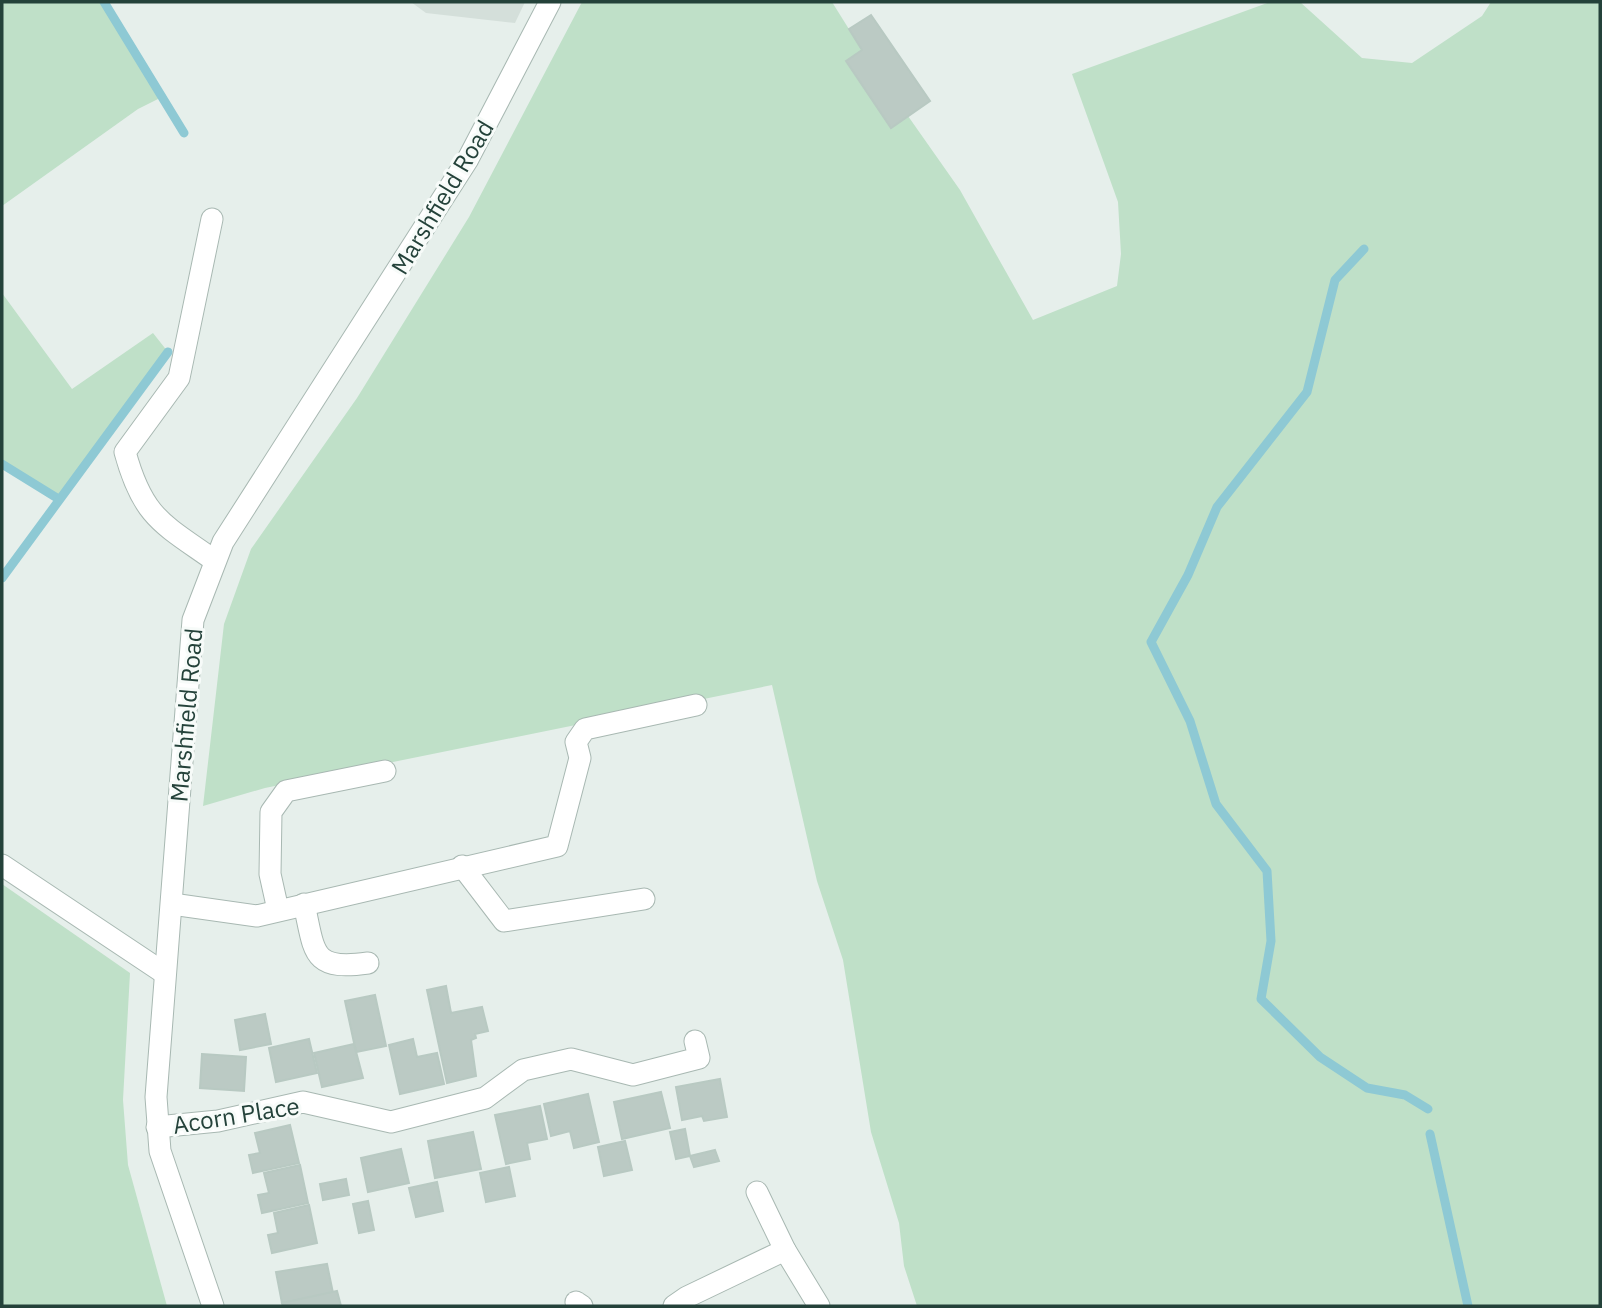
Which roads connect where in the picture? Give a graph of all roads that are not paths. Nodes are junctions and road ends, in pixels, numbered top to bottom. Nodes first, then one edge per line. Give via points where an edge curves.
1 (550, 2) edge
2 (212, 219) dead end
3 (215, 561) junction
4 (696, 705) dead end
5 (385, 771) dead end
6 (2, 865) edge
7 (462, 866) junction
8 (644, 899) dead end
9 (172, 904) junction
10 (304, 904) junction
11 (278, 911) junction
12 (368, 963) dead end
13 (164, 973) junction
14 (695, 1041) dead end
15 (157, 1127) junction
16 (757, 1192) dead end
17 (785, 1250) junction
18 (213, 1306) edge
19 (674, 1306) edge
20 (819, 1306) edge

1 - 3 street, Marshfield Road via 468,159
2 - 3 street via 179,378 125,452 134,487 155,518
3 - 9 street, Marshfield Road via 193,621
4 - 7 street via 585,729 576,742 580,758 557,846
5 - 11 street via 286,791 271,813 270,874
6 - 13 street
7 - 8 street via 504,920
7 - 10 street
9 - 11 street via 257,915
9 - 13 street, Marshfield Road
10 - 11 street
10 - 12 street via 314,948 322,959 338,967
13 - 15 street, Marshfield Road
14 - 15 street, Acorn Place via 699,1058 633,1075 571,1059 523,1070 485,1098 391,1122 303,1102 218,1121
15 - 18 street, Marshfield Road via 169,1182
16 - 17 street
17 - 19 street
17 - 20 street

